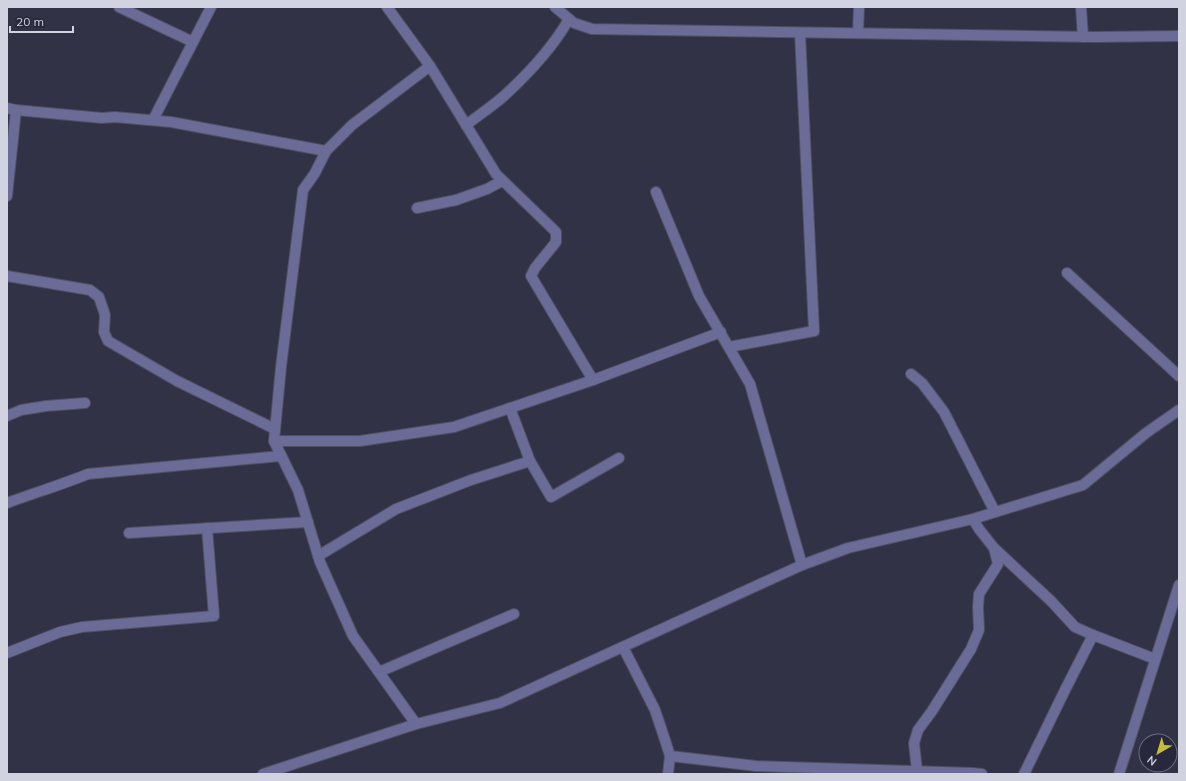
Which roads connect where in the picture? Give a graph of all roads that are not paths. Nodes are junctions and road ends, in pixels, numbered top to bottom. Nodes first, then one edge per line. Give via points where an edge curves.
1 (119, 7) edge
2 (211, 7) edge
3 (387, 7) edge
4 (555, 7) edge
5 (859, 7) edge
6 (1082, 7) edge
7 (569, 19) junction
8 (800, 33) junction
9 (858, 33) junction
10 (1179, 36) edge
11 (1083, 37) junction
12 (193, 42) junction
13 (430, 66) junction
14 (11, 109) edge
15 (153, 120) junction
16 (466, 125) junction
17 (326, 151) junction
18 (502, 181) junction
19 (656, 192) dead end
20 (7, 196) edge
21 (417, 208) dead end
22 (1067, 273) dead end
23 (7, 276) edge
24 (720, 332) junction
25 (729, 347) junction
26 (911, 374) dead end
27 (1179, 376) edge
28 (593, 380) junction
29 (85, 403) dead end
30 (510, 408) junction
31 (1179, 410) edge
32 (7, 416) edge
33 (275, 429) junction
34 (274, 441) junction
35 (281, 456) junction
36 (619, 458) dead end
37 (530, 461) junction
38 (7, 503) edge
39 (996, 512) junction
40 (973, 519) junction
41 (308, 522) junction
42 (207, 528) junction
43 (129, 533) dead end
44 (994, 548) junction
45 (318, 556) junction
46 (802, 565) junction
47 (1179, 585) edge
48 (514, 614) dead end
49 (1093, 635) junction
50 (622, 647) junction
51 (7, 653) edge
52 (1155, 659) junction
53 (379, 672) junction
54 (416, 724) junction
55 (670, 756) junction
56 (917, 771) junction
57 (263, 774) edge
58 (668, 774) edge
59 (982, 774) edge
60 (1024, 774) edge
61 (1119, 774) edge

1 - 12 street
2 - 12 street
3 - 13 street
4 - 7 street
5 - 9 street
6 - 11 street
7 - 8 street via 592,29
7 - 16 street via 543,56 505,95
8 - 9 street
8 - 25 street via 814,331
9 - 11 street
10 - 11 street
12 - 15 street
13 - 16 street
13 - 17 street via 352,125
14 - 15 street
14 - 20 street
15 - 17 street
16 - 18 street
17 - 33 street via 303,190
18 - 21 street via 456,200
18 - 28 street via 556,232 556,242 531,276
19 - 24 street via 699,296
22 - 27 street
23 - 33 street via 90,290 99,297 105,315 104,332 108,341 177,381
24 - 25 street
24 - 28 street
25 - 46 street via 750,384
26 - 39 street via 922,383 944,412
28 - 30 street
29 - 32 street via 21,410
30 - 34 street via 454,427 360,441
30 - 37 street
31 - 39 street via 1146,433 1083,485
33 - 34 street
34 - 35 street
35 - 38 street via 88,474
35 - 41 street via 298,490
36 - 37 street via 551,498
37 - 45 street via 471,480 396,509
39 - 40 street
40 - 44 street
40 - 46 street via 848,548
41 - 42 street
41 - 45 street
42 - 43 street
42 - 51 street via 214,616 82,627 60,632
44 - 49 street via 1075,627
44 - 56 street via 998,564 979,594 979,630 971,649 918,730 914,743
45 - 53 street via 353,636
46 - 50 street
47 - 52 street
48 - 53 street
49 - 52 street
49 - 60 street
50 - 54 street via 500,703
50 - 55 street via 655,710
52 - 61 street
53 - 54 street
54 - 57 street
55 - 56 street via 756,766
55 - 58 street
56 - 59 street

